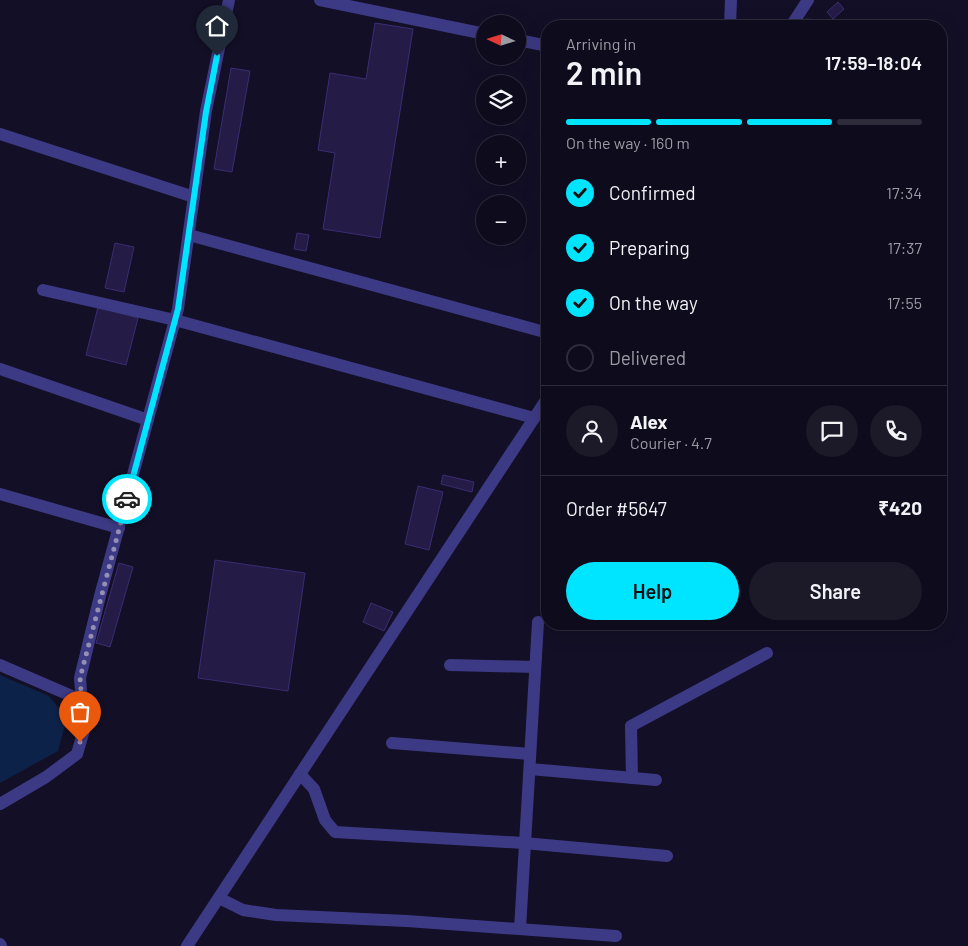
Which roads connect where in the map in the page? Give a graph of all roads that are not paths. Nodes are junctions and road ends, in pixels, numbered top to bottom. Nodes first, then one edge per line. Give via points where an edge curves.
1 (229, 0) edge
2 (320, 0) edge
3 (731, 0) edge
4 (808, 0) edge
5 (730, 20) edge
6 (795, 20) edge
7 (476, 32) edge
8 (526, 42) edge
9 (541, 45) edge
10 (0, 134) edge
11 (194, 197) junction
12 (188, 235) junction
13 (43, 290) dead end
14 (175, 320) junction
15 (541, 331) edge
16 (0, 369) edge
17 (541, 408) edge
18 (534, 418) junction
19 (148, 420) junction
20 (0, 494) edge
21 (119, 528) junction
22 (538, 622) dead end
23 (767, 653) dead end
24 (0, 665) edge
25 (450, 665) dead end
26 (535, 668) junction
27 (81, 700) junction
28 (392, 743) dead end
29 (530, 754) junction
30 (530, 769) junction
31 (300, 774) junction
32 (632, 778) junction
33 (656, 780) dead end
34 (0, 804) edge
35 (524, 843) junction
36 (667, 856) dead end
37 (219, 898) junction
38 (520, 929) junction
39 (616, 936) dead end
40 (187, 946) edge

1 - 11 street via 206,112
2 - 7 street
3 - 5 street
4 - 6 street
8 - 9 street
10 - 11 street
11 - 12 street
12 - 14 street
12 - 15 street
13 - 14 street
14 - 18 street
14 - 19 street
16 - 19 street
17 - 18 street
18 - 31 street
19 - 21 street
20 - 21 street
21 - 27 street via 80,678
22 - 26 street
23 - 32 street via 631,726
24 - 27 street
25 - 26 street
26 - 29 street
27 - 34 street via 84,730 77,754
28 - 29 street
29 - 30 street
30 - 32 street
30 - 35 street
31 - 35 street via 314,789 325,820 335,832
31 - 37 street
32 - 33 street
35 - 36 street
35 - 38 street
37 - 38 street via 243,910 276,915
37 - 40 street
38 - 39 street

